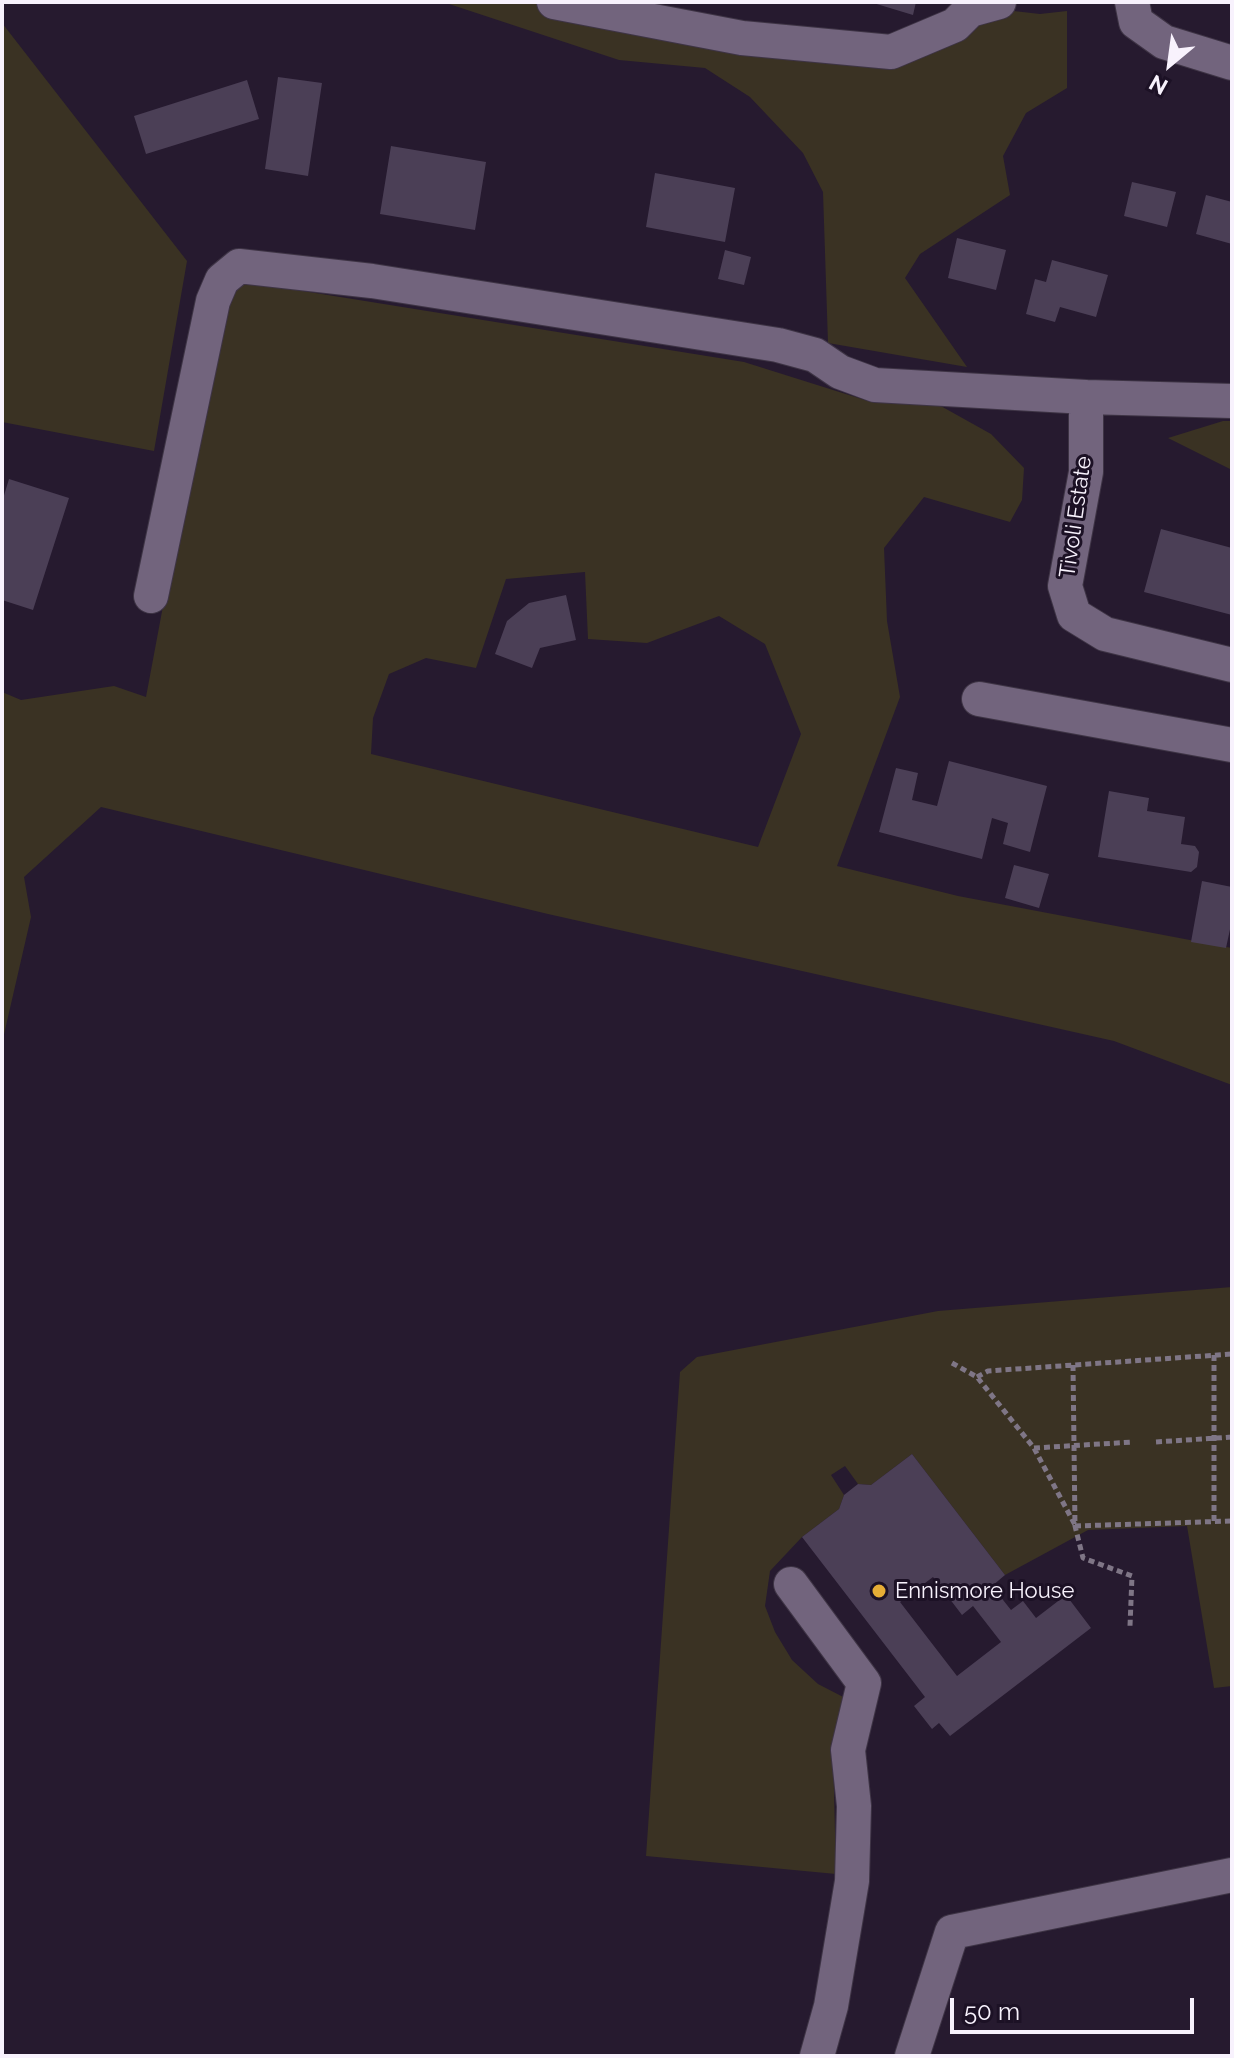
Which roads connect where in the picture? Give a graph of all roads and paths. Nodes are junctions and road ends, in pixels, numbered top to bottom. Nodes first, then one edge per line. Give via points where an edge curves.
1 (554, 2) edge
2 (999, 2) edge
3 (1132, 2) edge
4 (1232, 63) edge
5 (1086, 397) junction
6 (1232, 401) edge
7 (151, 596) dead end
8 (1232, 665) edge
9 (979, 699) dead end
10 (1232, 745) edge
11 (1232, 1354) edge
12 (1214, 1355) junction
13 (952, 1363) dead end
14 (1073, 1365) junction
15 (977, 1377) junction
16 (1213, 1437) junction
17 (1232, 1437) edge
18 (1133, 1442) dead end
19 (1156, 1442) dead end
20 (1074, 1447) junction
21 (1034, 1448) junction
22 (1232, 1521) edge
23 (1214, 1522) junction
24 (1075, 1526) junction
25 (791, 1584) dead end
26 (1130, 1626) dead end
27 (1232, 1875) edge
28 (817, 2056) edge
29 (912, 2056) edge

1 - 2 street via 742,38 891,52 955,25 970,10
3 - 4 street via 1136,22 1164,42
5 - 6 street
5 - 7 street via 875,385 840,372 815,355 778,345 372,281 239,266 222,280 213,301
5 - 8 street, Tivoli Estate via 1086,472 1065,586 1074,615 1105,634
9 - 10 street
11 - 12 path
12 - 14 path
12 - 16 path
13 - 15 path
14 - 15 path via 988,1371
14 - 20 path
15 - 21 path
16 - 17 path
16 - 19 path
16 - 23 path
18 - 20 path
20 - 21 path
20 - 24 path
21 - 24 path
22 - 23 path
23 - 24 path
24 - 26 path via 1083,1558 1132,1576
25 - 28 street via 864,1683 848,1750 854,1806 852,1881
27 - 29 street via 952,1932

